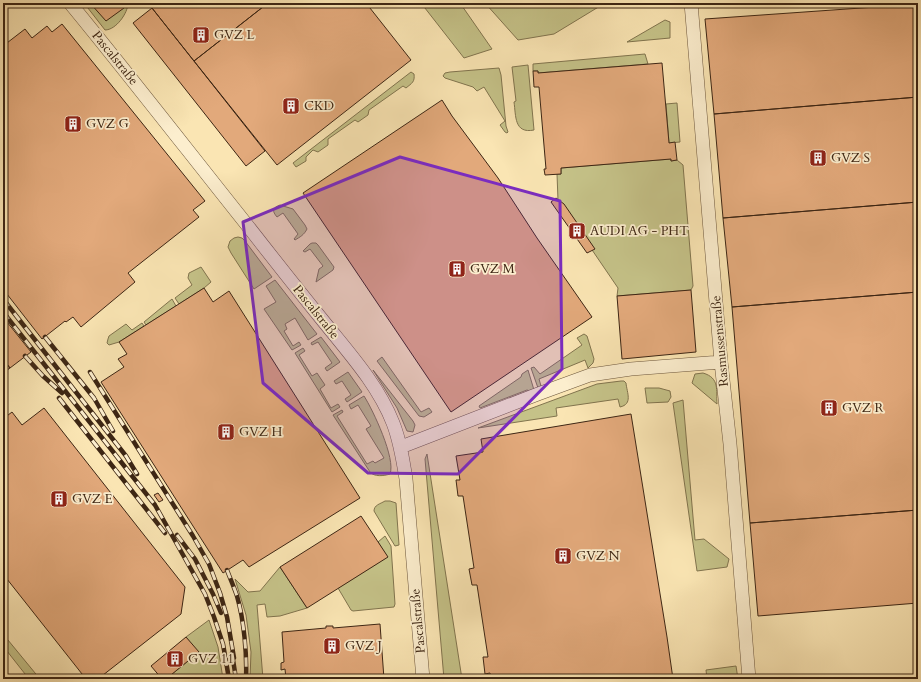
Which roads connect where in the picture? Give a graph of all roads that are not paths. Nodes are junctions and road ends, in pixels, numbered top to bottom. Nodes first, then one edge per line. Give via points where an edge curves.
1 (70, 3) edge
2 (691, 3) edge
3 (721, 362) junction
4 (401, 447) junction
5 (423, 679) edge
6 (749, 679) edge

1 - 4 street, Pascalstraße via 354,359 384,404
2 - 3 street, Rasmussenstraße
3 - 4 street via 590,375
3 - 6 street, Rasmussenstraße
4 - 5 street, Pascalstraße

